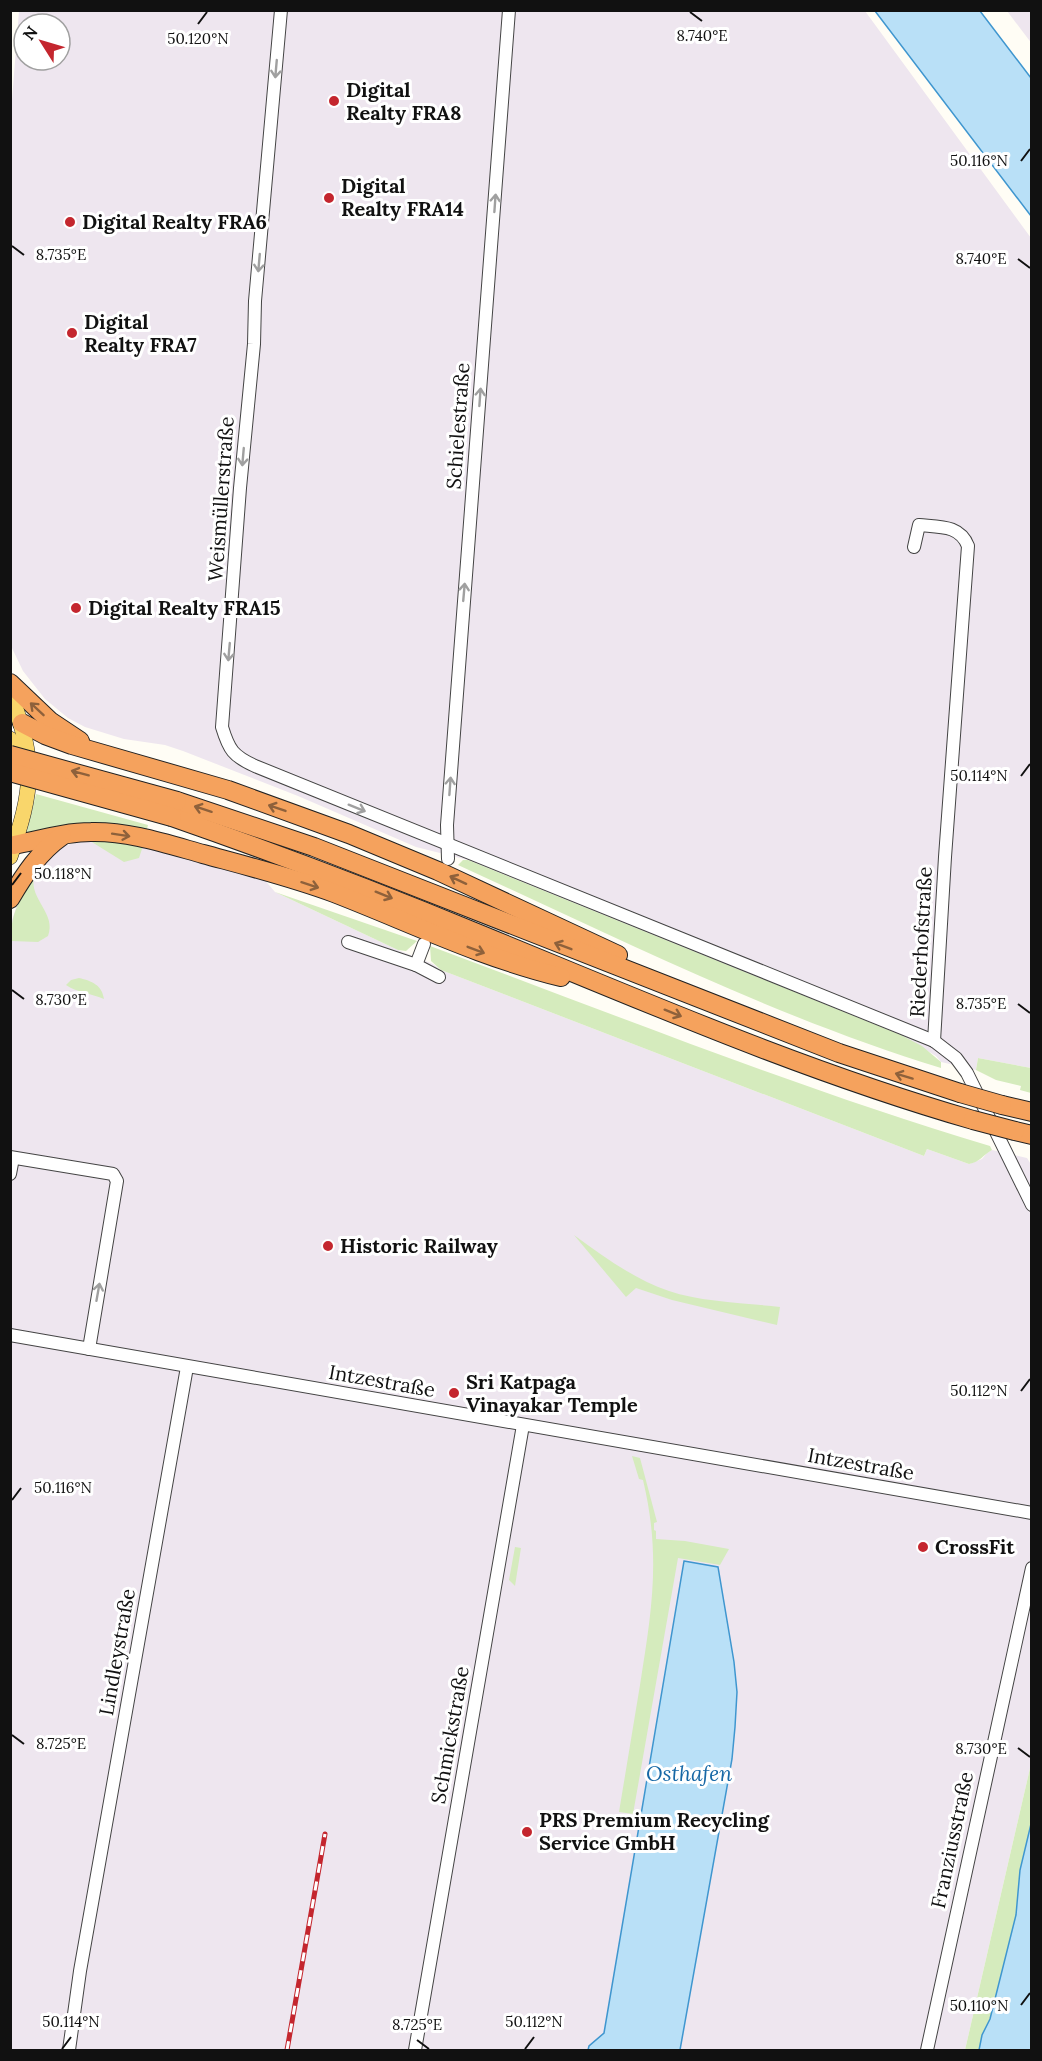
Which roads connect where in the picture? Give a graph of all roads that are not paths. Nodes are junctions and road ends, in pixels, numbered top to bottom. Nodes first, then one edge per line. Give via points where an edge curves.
1 (281, 10) edge
2 (509, 10) edge
3 (914, 547) dead end
4 (10, 682) edge
5 (10, 694) edge
6 (16, 721) edge
7 (10, 739) edge
8 (10, 754) edge
9 (143, 764) junction
10 (10, 772) edge
11 (29, 786) junction
12 (174, 809) junction
13 (10, 812) edge
14 (63, 835) junction
15 (449, 844) junction
16 (12, 849) edge
17 (448, 859) dead end
18 (10, 899) edge
19 (348, 942) dead end
20 (424, 944) dead end
21 (416, 965) junction
22 (439, 977) dead end
23 (618, 991) junction
24 (716, 1005) junction
25 (934, 1041) junction
26 (1032, 1112) edge
27 (1023, 1133) edge
28 (12, 1157) edge
29 (10, 1174) edge
30 (1032, 1205) edge
31 (10, 1335) edge
32 (88, 1349) junction
33 (187, 1367) junction
34 (523, 1425) junction
35 (1032, 1513) edge
36 (1032, 1568) edge
37 (69, 2050) edge
38 (415, 2050) edge
39 (927, 2050) edge

1 -> 15 street, Weismüllerstraße via 222,728 229,748 245,762
15 -> 2 street, Schielestraße via 447,825
3 - 25 street, Riederhofstraße via 919,525 957,530 968,546
9 -> 4 highway via 86,745 50,721
5 - 6 main road
6 - 9 highway via 72,745
6 - 11 main road via 29,754
7 - 11 main road via 22,760
12 -> 8 highway, bridge
24 -> 9 highway via 639,965 381,846 228,790
10 - 12 highway, bridge
11 - 13 main road
11 - 16 main road
12 -> 23 highway
24 -> 12 highway via 314,847
14 - 16 highway
14 - 18 highway via 30,867
14 -> 23 highway via 93,832 131,837 262,870 332,892 538,972
15 - 17 street
15 - 25 street, Riederhofstraße
19 - 21 street
20 - 21 street
21 - 22 street
23 -> 27 highway, bridge via 842,1078
26 -> 24 highway, bridge via 839,1053
25 - 30 street via 956,1058 967,1073
28 - 29 street
32 -> 28 street via 116,1176
31 - 32 street, Intzestraße
32 - 33 street, Intzestraße
33 - 34 street, Intzestraße
33 - 37 street, Lindleystraße
34 - 35 street, Intzestraße
34 - 38 street, Schmickstraße
36 - 39 street, Franziusstraße

